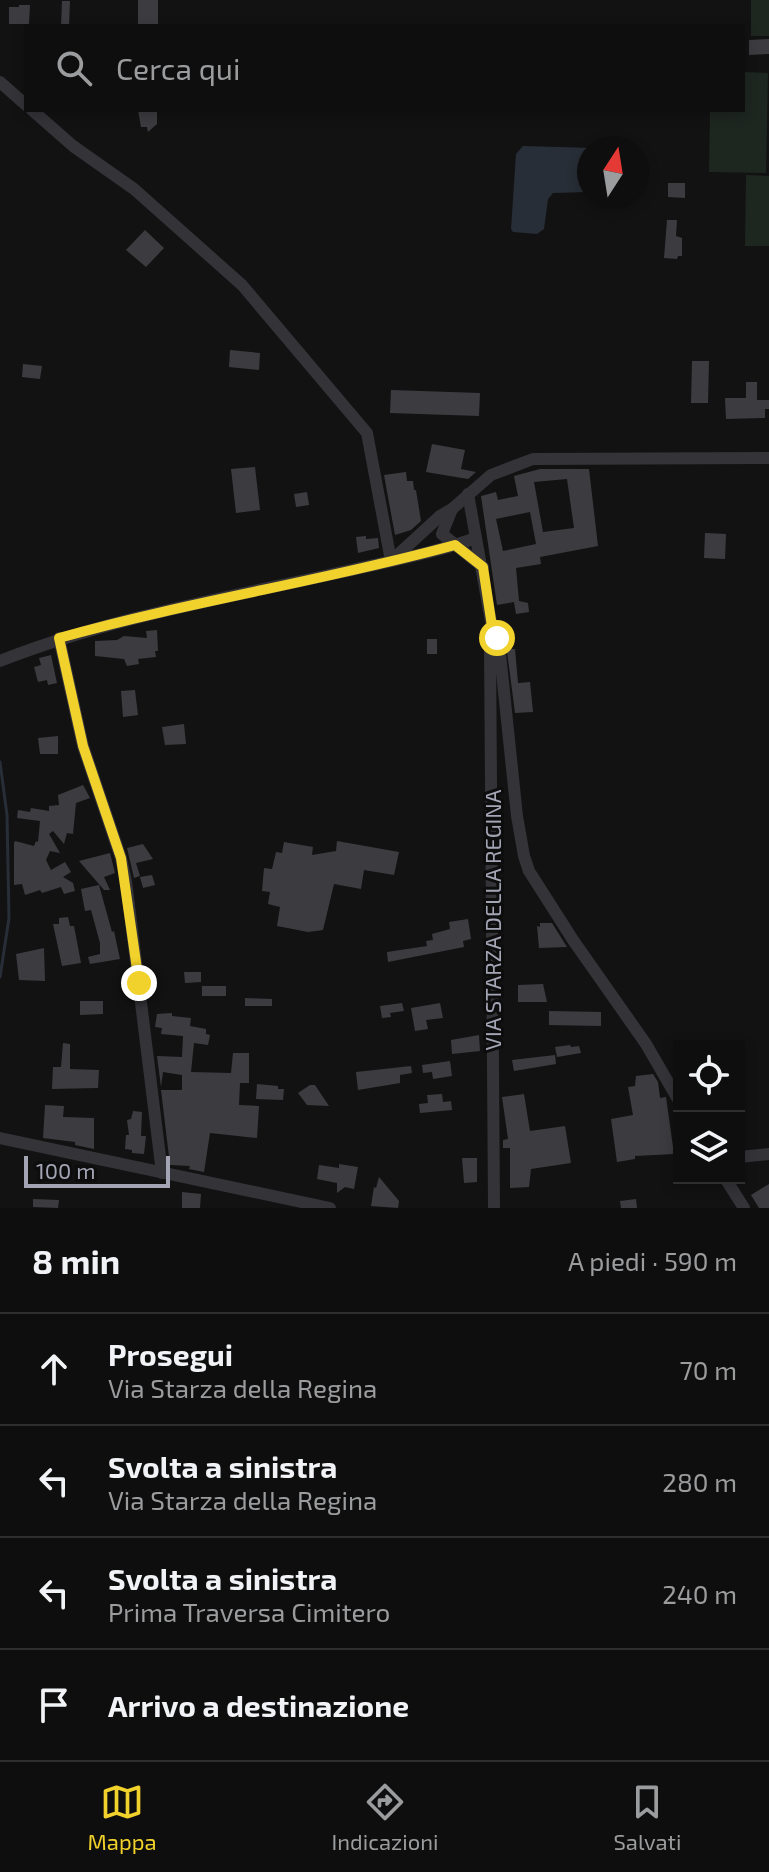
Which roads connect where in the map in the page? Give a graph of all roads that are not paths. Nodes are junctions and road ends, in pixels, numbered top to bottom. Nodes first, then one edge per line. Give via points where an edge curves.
1 (0, 82) edge
2 (24, 103) edge
3 (34, 112) edge
4 (769, 458) edge
5 (468, 494) junction
6 (452, 509) junction
7 (476, 538) junction
8 (455, 545) junction
9 (391, 561) junction
10 (483, 567) junction
11 (493, 633) junction
12 (59, 638) junction
13 (0, 661) edge
14 (673, 1091) edge
15 (0, 1138) edge
16 (769, 1154) edge
17 (745, 1156) edge
18 (162, 1173) junction
19 (729, 1184) edge
20 (330, 1208) edge
21 (494, 1208) edge
22 (744, 1208) edge

1 - 2 street
3 - 9 street via 134,189 242,285 367,433
4 - 5 street via 533,459 491,475
5 - 6 street
5 - 7 street, VIA STARZA DELLA REGINA
6 - 8 street via 442,534
6 - 9 street
7 - 8 street
7 - 10 street, VIA STARZA DELLA REGINA
8 - 9 street
8 - 10 street
9 - 12 street via 135,616
10 - 11 street, VIA STARZA DELLA REGINA
11 - 14 street, VIA STARZA DELLA REGINA via 499,644 517,816 529,871
11 - 21 street, VIA STARZA DELLA REGINA
12 - 13 street
12 - 18 street via 83,746 126,881
15 - 18 street
16 - 17 street
18 - 20 street
19 - 22 street

